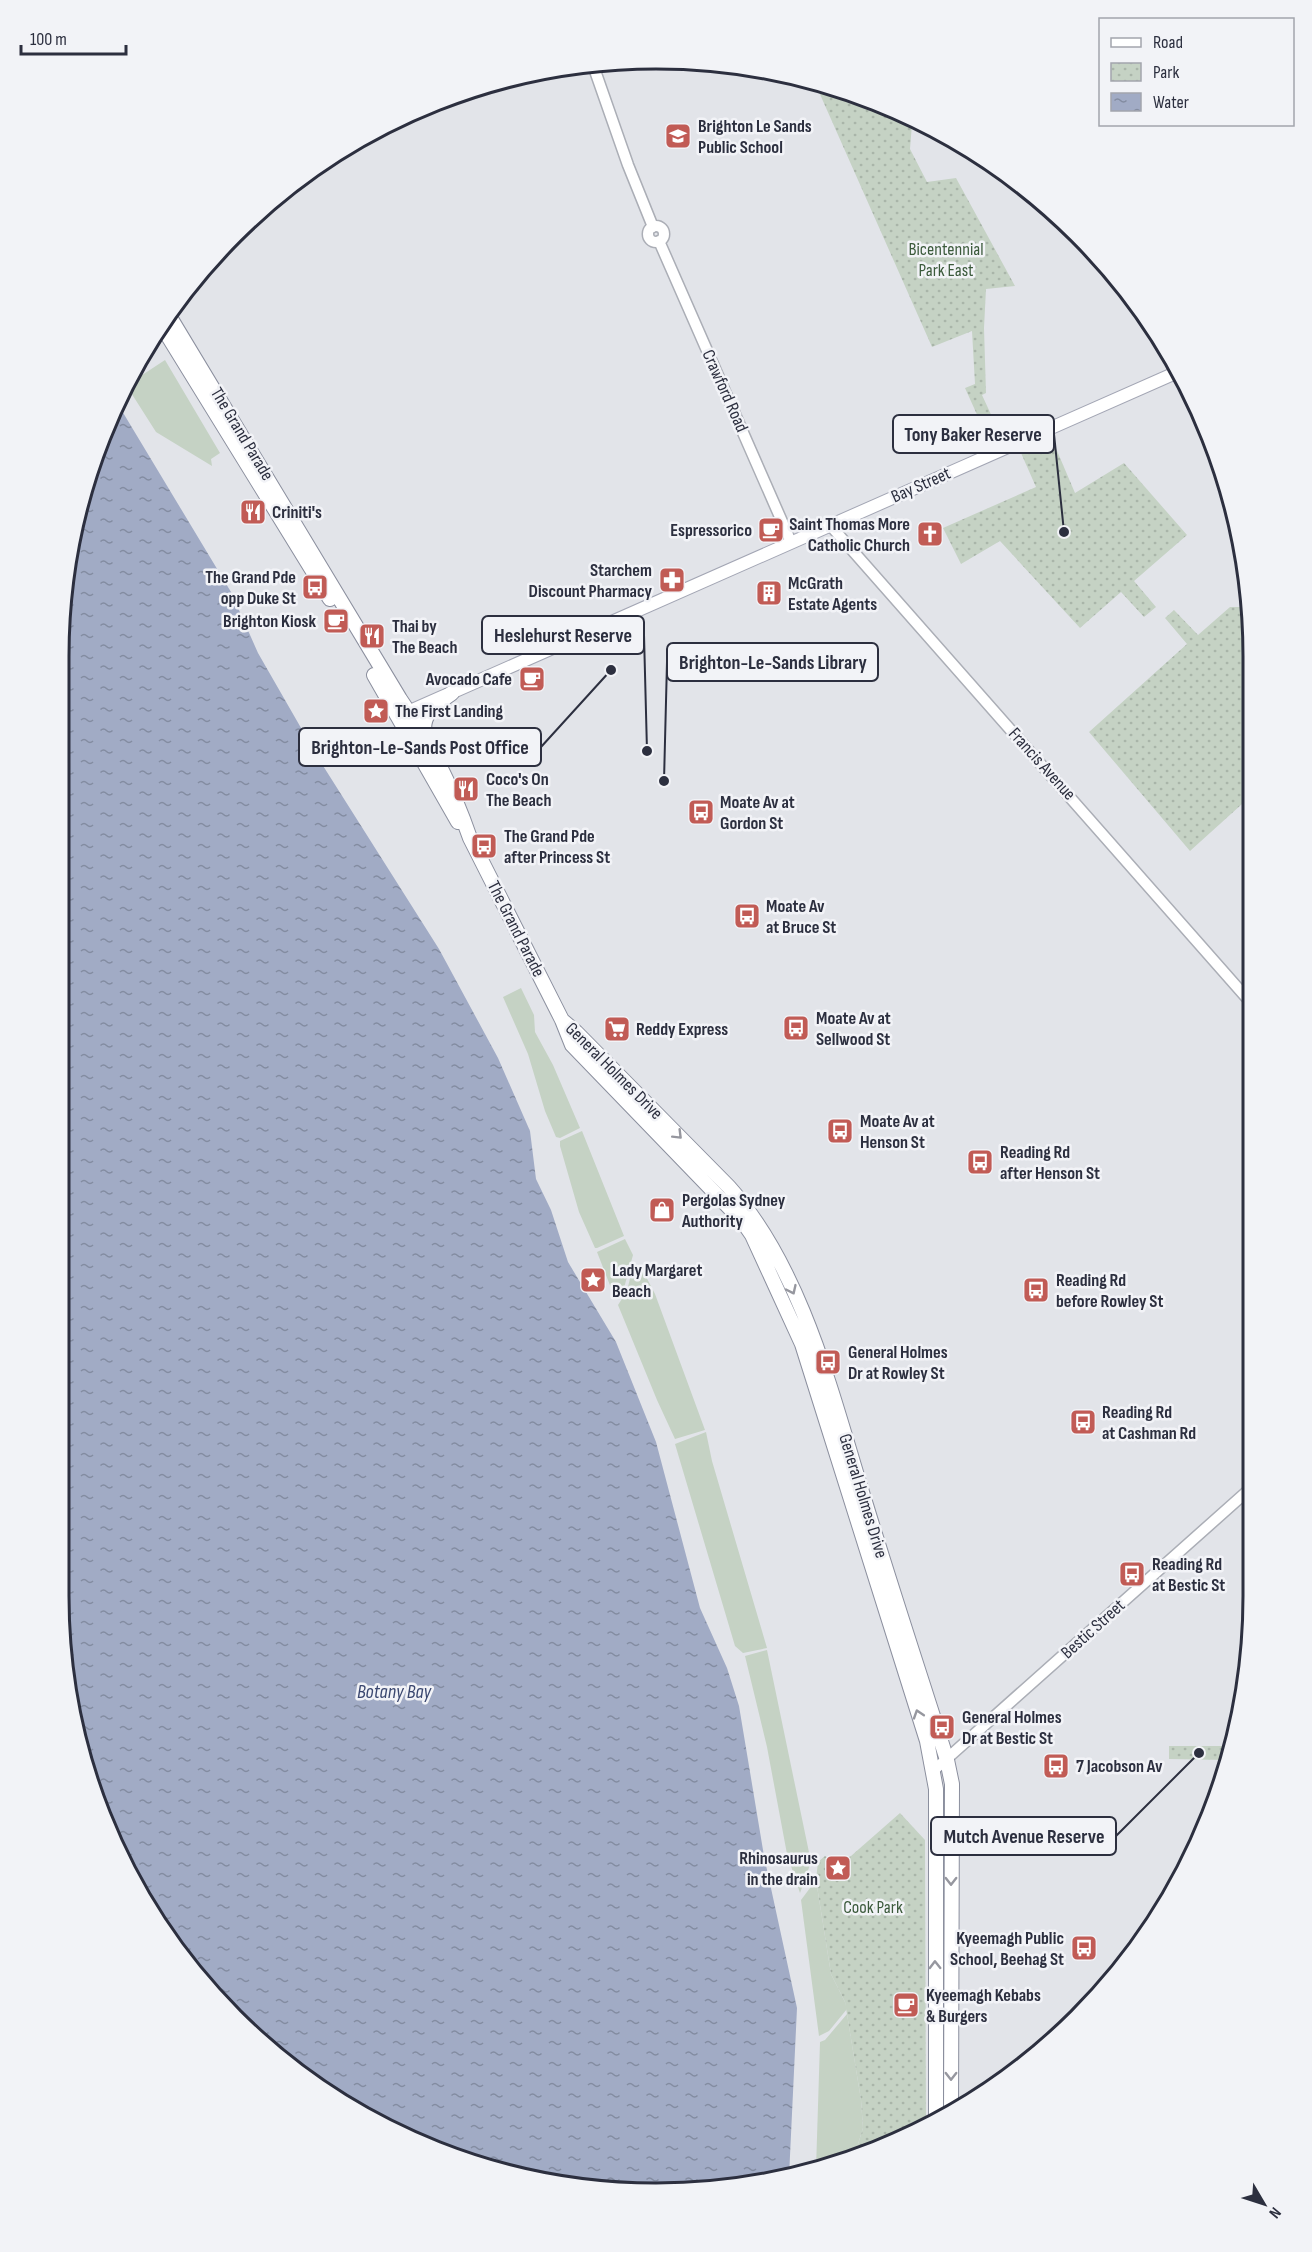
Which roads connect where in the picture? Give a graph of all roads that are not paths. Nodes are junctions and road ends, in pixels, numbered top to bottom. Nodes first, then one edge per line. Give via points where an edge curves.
1 (596, 72) edge
2 (173, 323) edge
3 (166, 332) edge
4 (1171, 375) edge
5 (830, 525) junction
6 (791, 542) junction
7 (452, 693) junction
8 (403, 714) junction
9 (425, 738) junction
10 (470, 838) junction
11 (1243, 994) edge
12 (562, 1020) junction
13 (1243, 1495) edge
14 (947, 1760) junction
15 (933, 1771) junction
16 (951, 2103) edge
17 (936, 2111) edge

1 - 6 street, Crawford Road via 653,227 663,231 659,241
2 - 8 highway, The Grand Parade
3 - 8 highway, The Grand Parade
4 - 5 main road, Bay Street
5 - 6 main road, Bay Street
5 - 11 street, Francis Avenue
6 - 7 main road, Bay Street
7 - 8 main road, Bay Street
7 - 9 highway via 425,717
8 - 9 highway, The Grand Parade
8 - 10 highway, The Grand Parade via 452,814
9 - 10 highway, The Grand Parade
10 - 12 highway, The Grand Parade
12 -> 14 highway, General Holmes Drive via 729,1187 770,1243 814,1340
15 -> 12 highway, General Holmes Drive via 927,1741 802,1344 752,1235 717,1194 582,1057 572,1045
13 - 14 street, Bestic Street
14 - 15 street, Bestic Street
14 -> 16 highway, General Holmes Drive via 952,1784
17 -> 15 highway, General Holmes Drive via 937,1803

